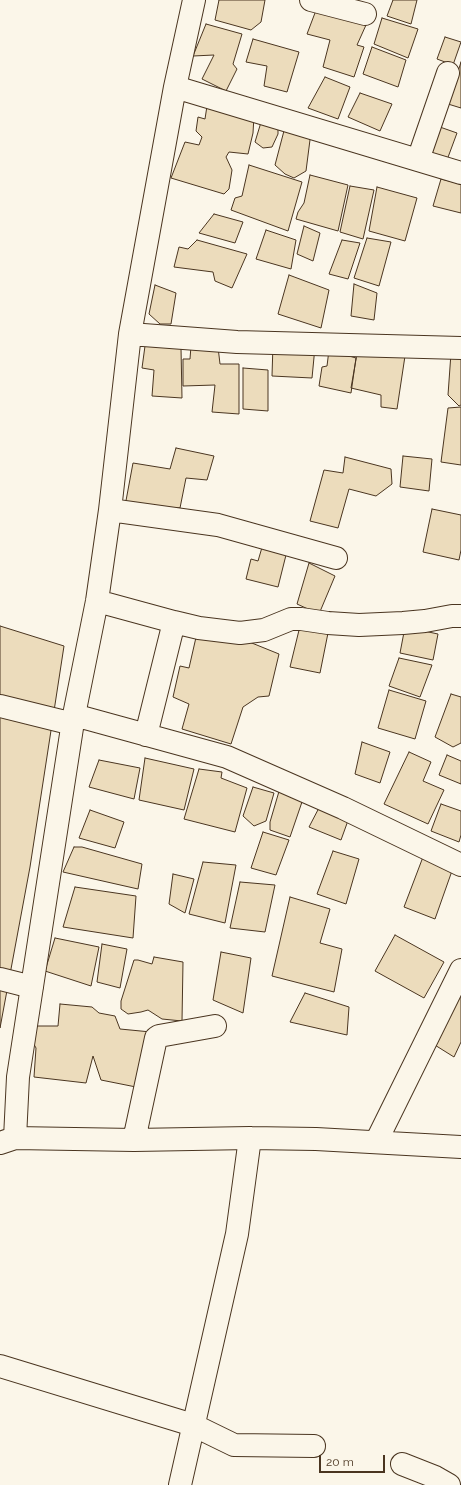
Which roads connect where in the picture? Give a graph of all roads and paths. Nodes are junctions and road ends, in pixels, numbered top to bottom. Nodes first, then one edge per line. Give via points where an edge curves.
1 (194, 0) edge
2 (311, 0) edge
3 (365, 14) dead end
4 (448, 73) dead end
5 (175, 87) junction
6 (418, 160) junction
7 (461, 173) edge
8 (130, 334) junction
9 (461, 348) edge
10 (110, 510) junction
11 (336, 558) dead end
12 (97, 601) junction
13 (461, 616) edge
14 (174, 622) junction
15 (0, 706) edge
16 (73, 719) junction
17 (146, 735) junction
18 (461, 865) edge
19 (461, 970) edge
20 (0, 979) edge
21 (32, 987) junction
22 (215, 1026) dead end
23 (250, 1138) junction
24 (134, 1140) junction
25 (8, 1141) edge
26 (376, 1142) junction
27 (461, 1146) edge
28 (0, 1366) edge
29 (193, 1425) junction
30 (314, 1446) dead end
31 (402, 1464) dead end
32 (180, 1485) edge
33 (449, 1485) edge

1 - 5 street
2 - 3 street
4 - 6 street
5 - 6 street
5 - 8 street
6 - 7 street
8 - 9 street via 237,342
8 - 10 street
10 - 11 street via 218,525
10 - 12 street
12 - 14 street
12 - 16 street
13 - 14 street via 403,624 359,625 291,619 264,630 240,633
14 - 17 street
15 - 16 street
16 - 17 street
16 - 21 street
17 - 18 street via 227,757 343,808
19 - 26 street
20 - 21 street
21 - 25 street
22 - 24 street via 156,1038
23 - 24 street
23 - 26 street
23 - 29 street via 238,1234
24 - 25 street
26 - 27 street
28 - 29 street
29 - 30 street via 234,1445
29 - 32 street
31 - 33 street

